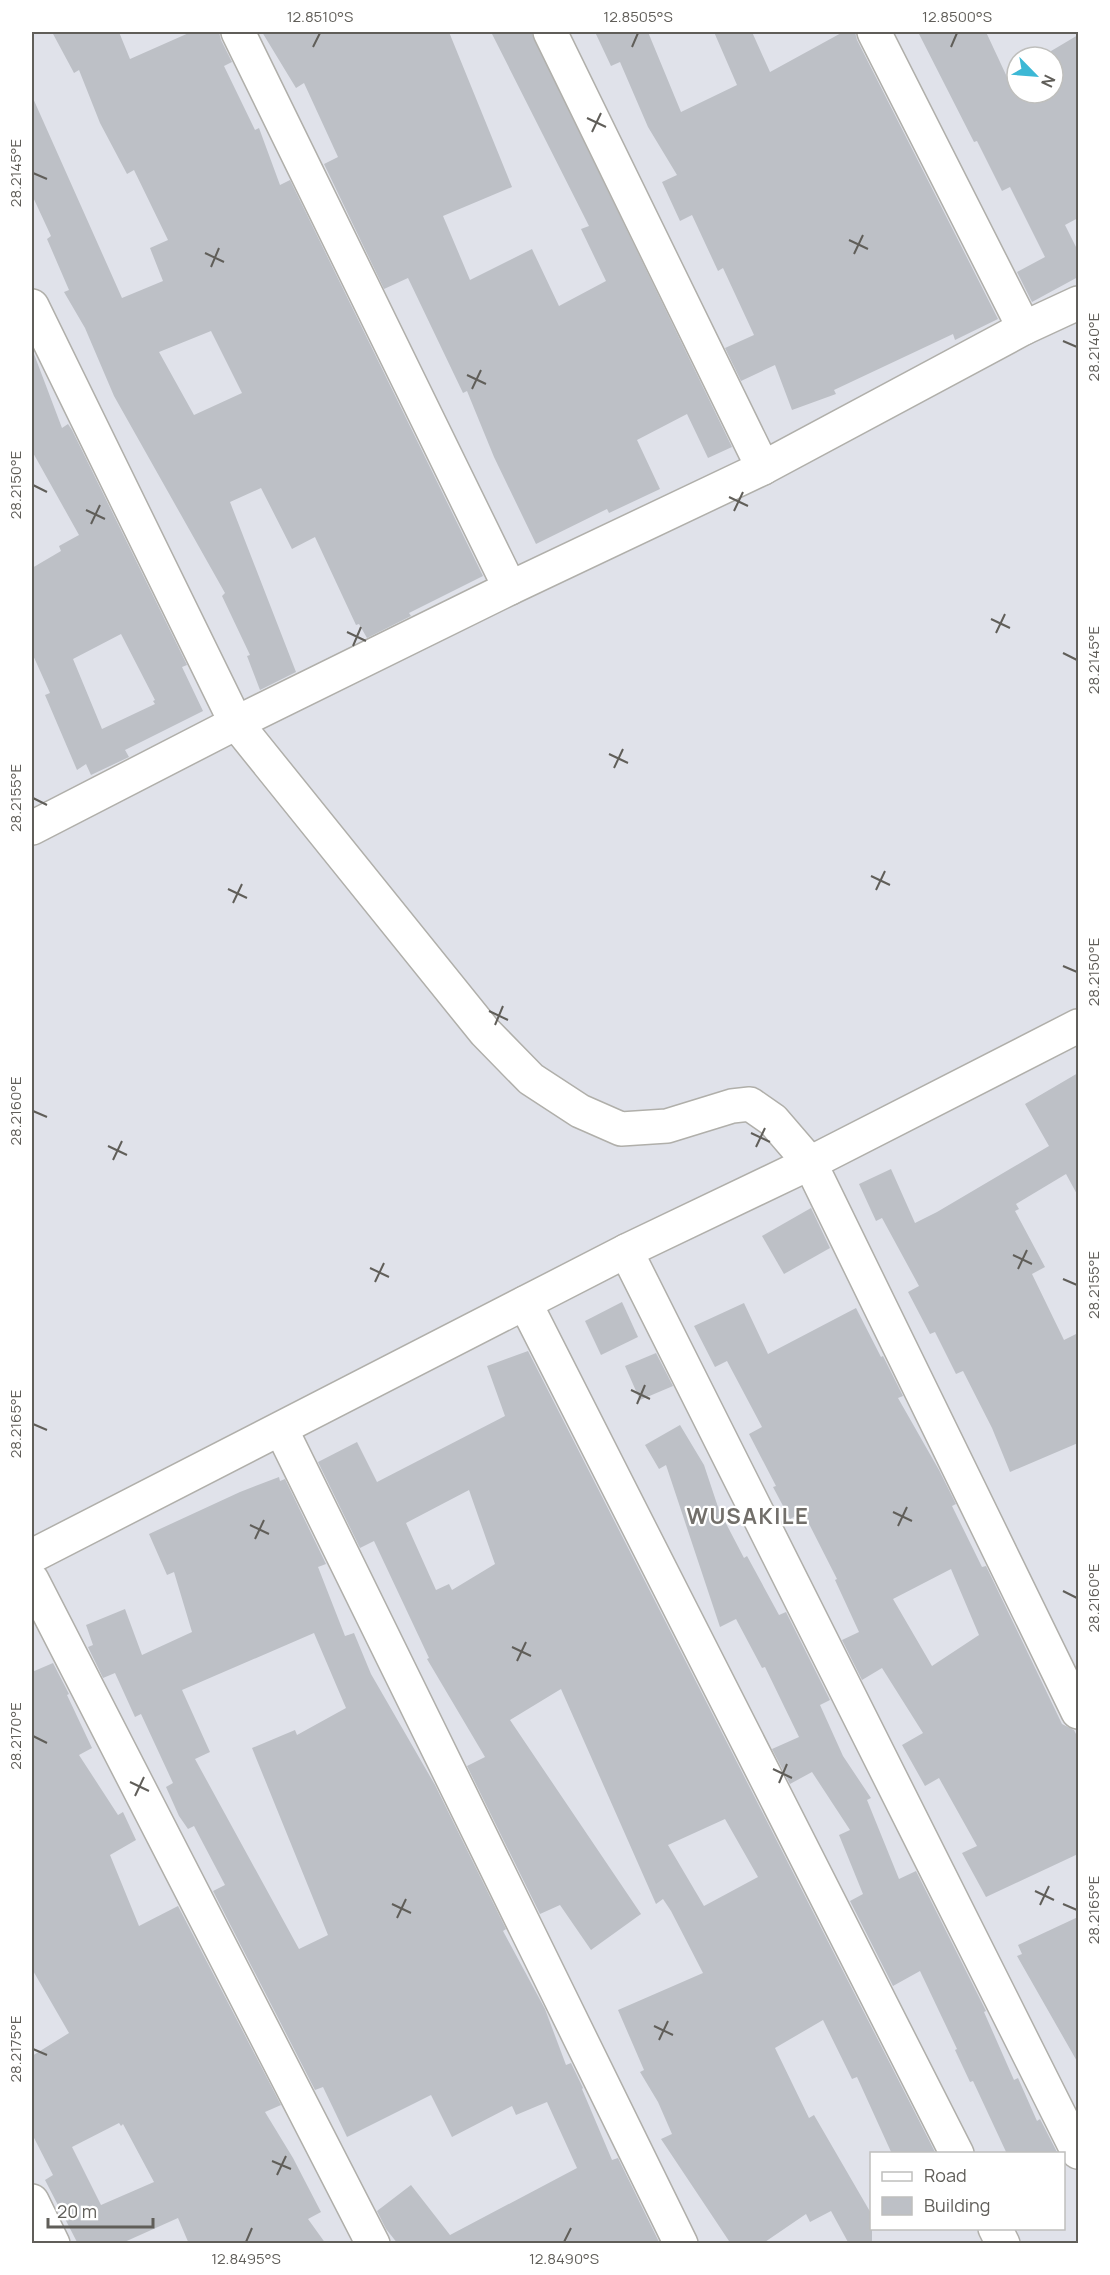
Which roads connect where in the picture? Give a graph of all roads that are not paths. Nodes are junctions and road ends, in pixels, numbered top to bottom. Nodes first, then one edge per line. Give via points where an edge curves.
1 (238, 32) edge
2 (550, 32) edge
3 (874, 32) edge
4 (1078, 303) edge
5 (32, 306) edge
6 (1024, 328) junction
7 (763, 468) junction
8 (510, 588) junction
9 (236, 723) junction
10 (32, 828) edge
11 (1078, 1028) edge
12 (810, 1163) junction
13 (626, 1251) junction
14 (525, 1303) junction
15 (281, 1429) junction
16 (32, 1556) edge
17 (32, 1580) edge
18 (1078, 1712) edge
19 (956, 2152) edge
20 (1078, 2152) edge
21 (32, 2201) edge
22 (996, 2230) edge
23 (53, 2244) edge
24 (373, 2244) edge
25 (681, 2244) edge
26 (1003, 2244) edge

1 - 8 street
2 - 7 street
3 - 6 street
4 - 6 street
5 - 9 street
6 - 7 street
7 - 8 street
8 - 9 street
9 - 10 street
9 - 12 street via 485,1032 531,1079 580,1111 621,1129 667,1126 750,1104 773,1120
11 - 12 street
12 - 13 street
12 - 18 street
13 - 14 street
13 - 20 street
14 - 15 street
14 - 19 street
15 - 16 street
15 - 25 street
17 - 24 street
21 - 23 street
22 - 26 street

